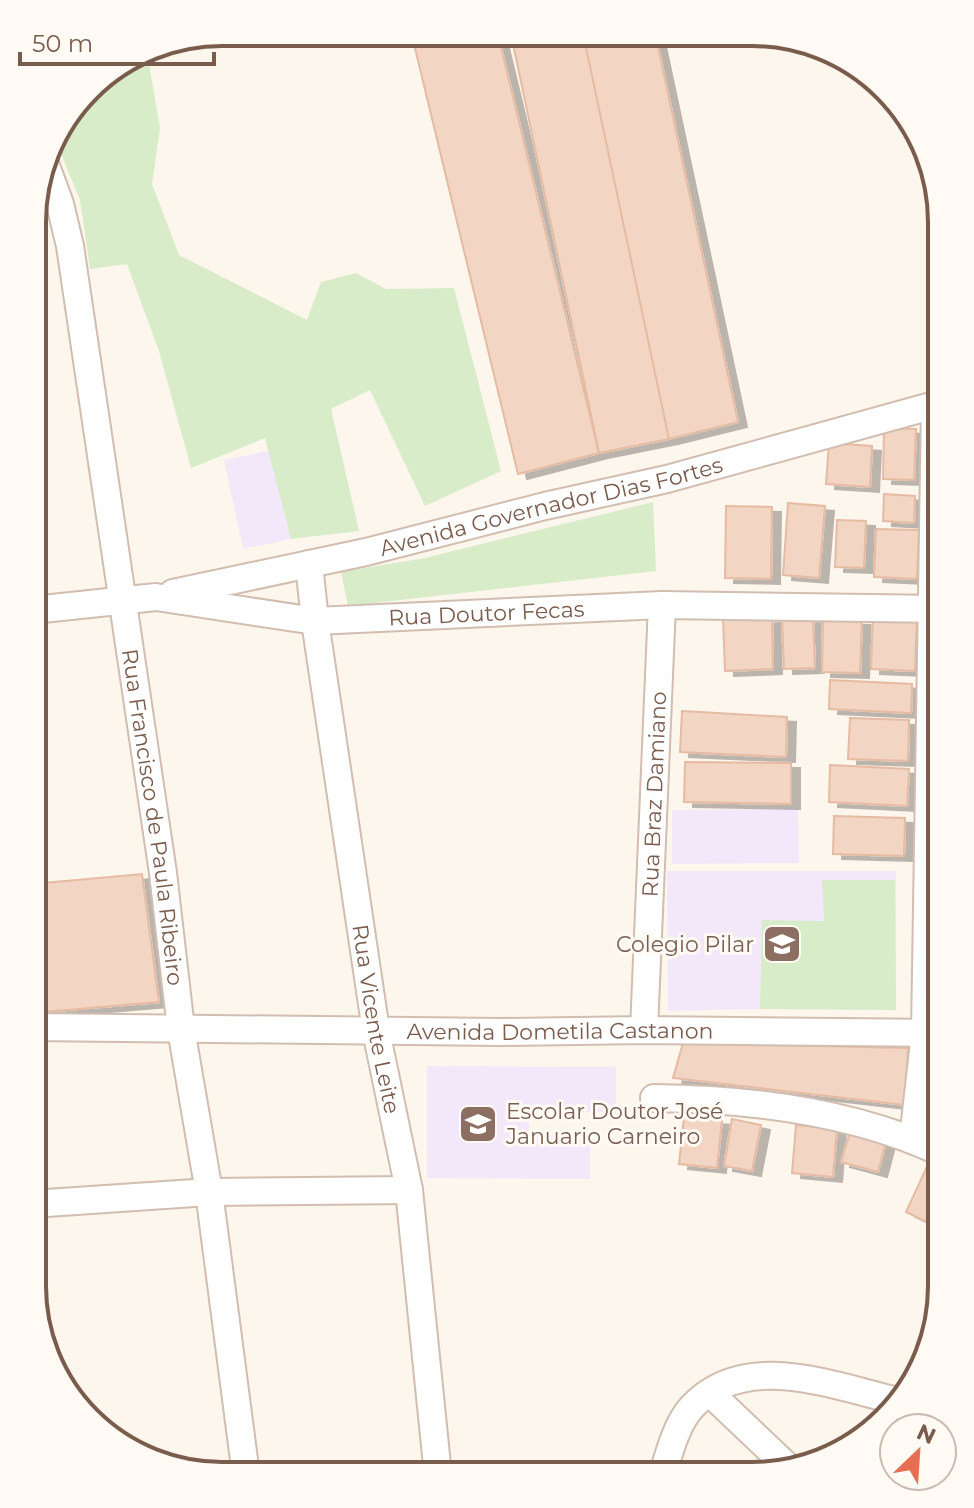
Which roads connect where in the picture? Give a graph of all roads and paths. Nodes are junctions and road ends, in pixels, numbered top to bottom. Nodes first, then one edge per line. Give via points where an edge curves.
1 (51, 180) edge
2 (928, 407) edge
3 (309, 564) junction
4 (156, 597) junction
5 (122, 600) junction
6 (662, 605) junction
7 (46, 609) edge
8 (928, 609) edge
9 (315, 621) junction
10 (46, 1027) edge
11 (181, 1029) junction
12 (644, 1030) junction
13 (376, 1031) junction
14 (928, 1033) edge
15 (928, 1060) edge
16 (654, 1098) dead end
17 (913, 1139) junction
18 (928, 1146) edge
19 (409, 1190) junction
20 (209, 1192) junction
21 (46, 1203) edge
22 (710, 1393) junction
23 (886, 1399) edge
24 (780, 1460) edge
25 (244, 1462) edge
26 (437, 1462) edge
27 (667, 1462) edge

1 - 5 street, Rua Francisco de Paula Ribeiro via 70,246
2 - 3 street, Avenida Governador Dias Fortes via 667,479
3 - 4 street, Avenida Governador Dias Fortes
3 - 9 street, Rua Vicente Leite
4 - 5 street, Rua Doutor Fecas
4 - 9 street, Rua Doutor Fecas
5 - 7 street, Rua Doutor Fecas
5 - 11 street, Rua Francisco de Paula Ribeiro
6 - 8 street, Rua Doutor Fecas
6 - 9 street, Rua Doutor Fecas
6 - 12 street, Rua Braz Damiano
9 - 13 street, Rua Vicente Leite
10 - 11 street, Avenida Dometila Castanon
11 - 13 street, Avenida Dometila Castanon
11 - 20 street, Rua Francisco de Paula Ribeiro
12 - 13 street, Avenida Dometila Castanon
12 - 14 street, Avenida Dometila Castanon
13 - 19 street, Rua Vicente Leite
15 - 17 street
16 - 17 street via 802,1110
17 - 18 street
19 - 20 street
19 - 26 street, Rua Vicente Leite
20 - 21 street
20 - 25 street, Rua Francisco de Paula Ribeiro
22 - 23 street via 764,1374
22 - 24 street
22 - 27 street via 684,1418

